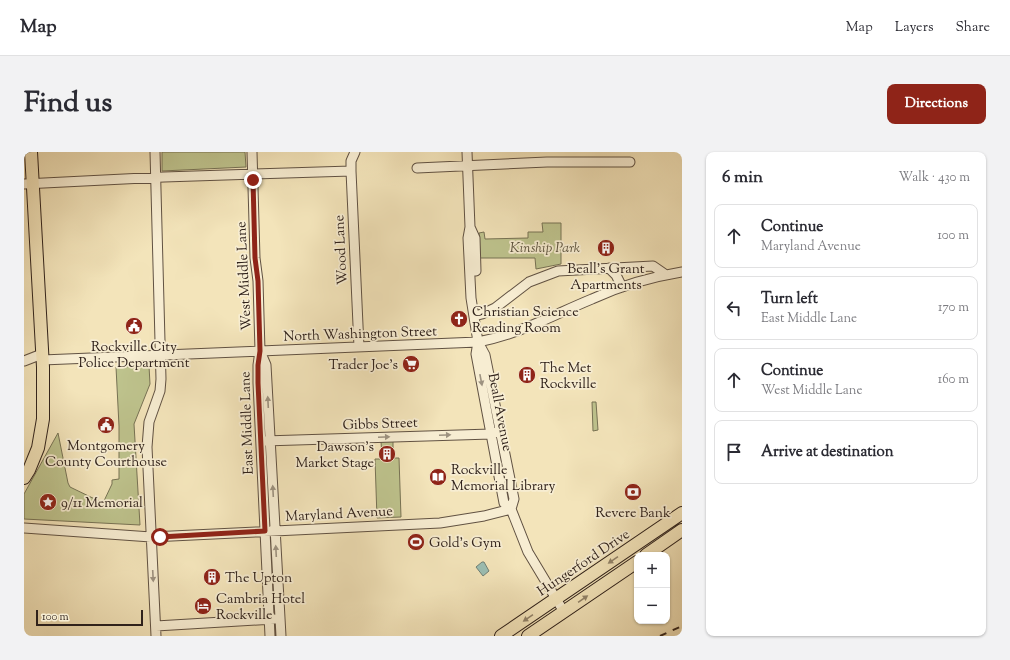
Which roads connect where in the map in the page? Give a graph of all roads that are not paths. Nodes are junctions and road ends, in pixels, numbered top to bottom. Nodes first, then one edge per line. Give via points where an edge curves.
1 (31, 152) edge
2 (155, 152) edge
3 (252, 152) edge
4 (355, 152) edge
5 (467, 152) edge
6 (630, 162) dead end
7 (467, 165) junction
8 (417, 168) dead end
9 (351, 171) junction
10 (253, 174) junction
11 (156, 178) junction
12 (28, 184) edge
13 (609, 268) junction
14 (682, 272) edge
15 (666, 275) junction
16 (622, 287) junction
17 (474, 314) junction
18 (478, 342) junction
19 (359, 347) junction
20 (260, 351) junction
21 (160, 356) junction
22 (42, 360) junction
23 (25, 361) edge
24 (496, 433) junction
25 (265, 441) junction
26 (24, 478) edge
27 (511, 509) junction
28 (682, 513) edge
29 (24, 528) edge
30 (682, 530) edge
31 (270, 531) junction
32 (151, 537) junction
33 (650, 552) edge
34 (634, 564) edge
35 (556, 599) junction
36 (564, 612) junction
37 (280, 618) junction
38 (270, 620) junction
39 (156, 626) junction
40 (156, 636) edge
41 (270, 636) edge
42 (281, 636) edge
43 (501, 636) edge
44 (528, 636) edge

1 - 12 main road
2 - 11 street
3 - 10 street, West Middle Lane
4 - 9 street, Wood Lane via 351,161
5 - 7 street, Beall Avenue
6 - 7 street
7 - 8 street
7 - 17 street, Beall Avenue via 470,227 475,238 477,306
9 - 10 street
9 - 19 street, Wood Lane
10 - 11 street
10 - 20 street, West Middle Lane
11 - 12 street
11 - 21 street
12 - 22 main road
13 - 15 street via 653,266
13 - 16 street
13 - 17 street via 558,271 545,275 529,282 488,312
14 - 15 street, North Washington Street
15 - 16 street, North Washington Street
16 - 18 street, North Washington Street via 526,329
17 - 18 street, Beall Avenue
18 - 19 street, North Washington Street
18 - 24 street, Beall Avenue via 476,354
19 - 20 street, North Washington Street
20 - 21 street, North Washington Street
20 - 25 street, East Middle Lane via 266,365
21 - 22 street, North Washington Street
21 - 32 street via 160,391 148,432
22 - 23 street
22 - 26 main road via 41,433 38,448
25 -> 24 street, Gibbs Street
24 - 27 street, Beall Avenue via 514,499
25 - 31 street, East Middle Lane
27 - 31 street, Maryland Avenue via 446,522
27 - 35 street, Beall Avenue via 528,552
28 -> 35 main road, Hungerford Drive
29 - 32 street, Maryland Avenue
30 - 33 main road
31 - 32 street, Maryland Avenue
37 -> 31 street, East Middle Lane
31 - 38 street, East Middle Lane
32 -> 39 street
36 -> 34 main road
35 - 36 street, Beall Avenue
35 -> 43 main road, Hungerford Drive
36 - 44 main road
37 - 38 street
37 - 42 street, East Middle Lane
38 - 39 street
38 - 41 street, East Middle Lane
39 - 40 street

